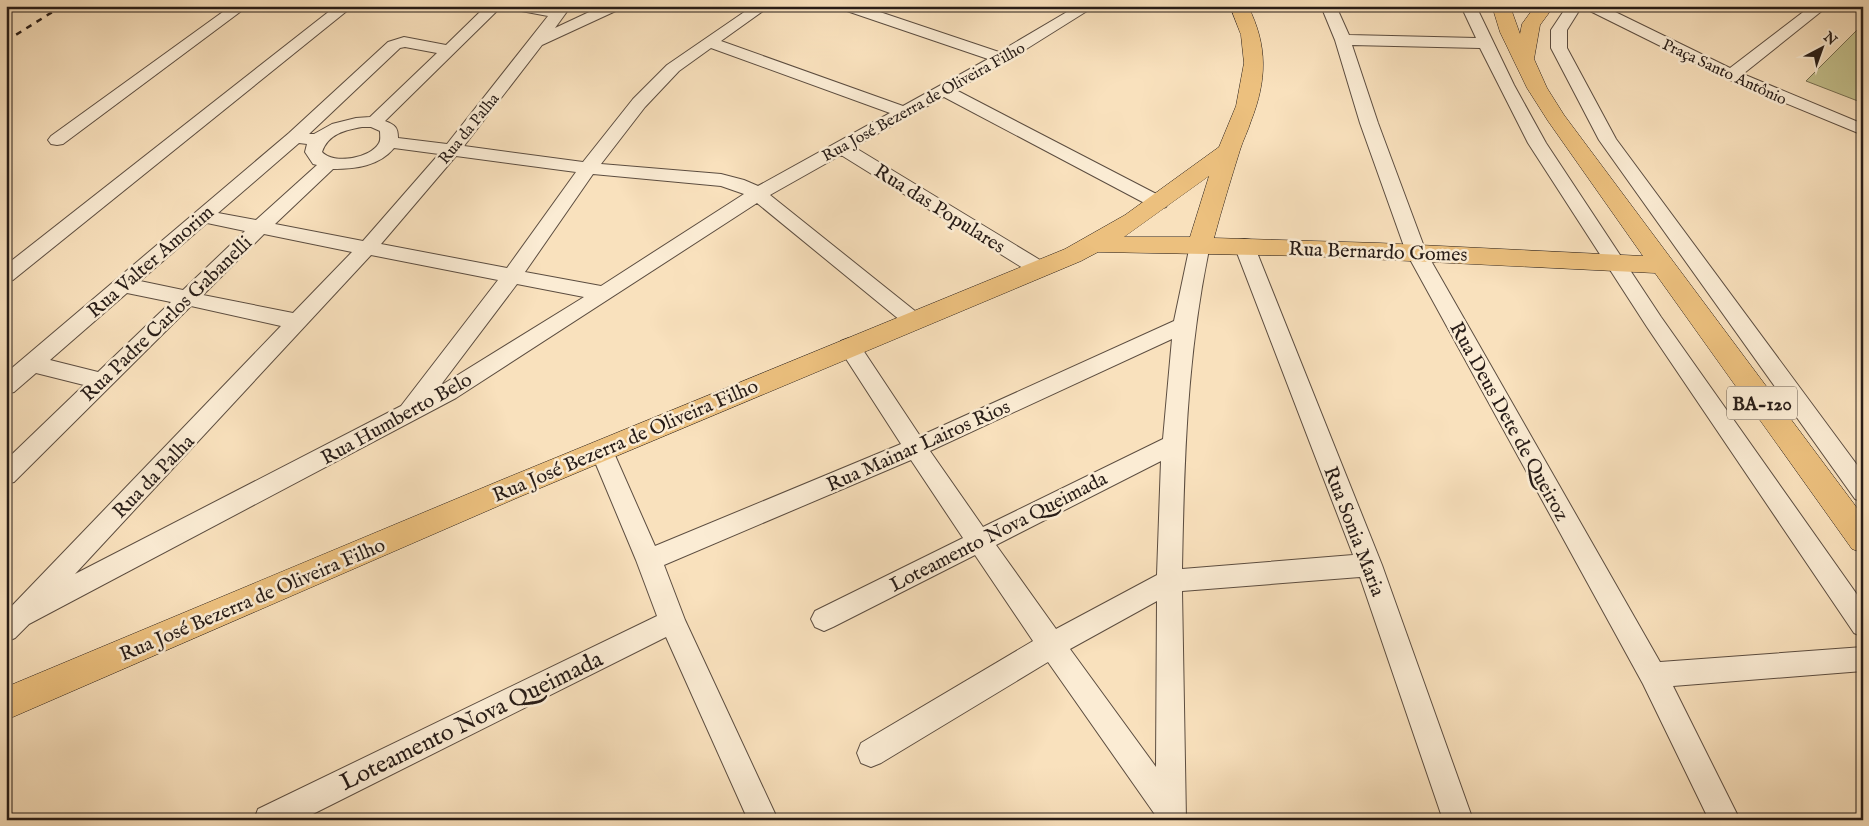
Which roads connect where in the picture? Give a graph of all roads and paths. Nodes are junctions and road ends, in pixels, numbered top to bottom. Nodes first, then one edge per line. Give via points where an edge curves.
1 (241, 6) edge
2 (346, 6) edge
3 (495, 6) edge
4 (516, 6) edge
5 (615, 6) edge
6 (763, 6) edge
7 (846, 6) edge
8 (1088, 6) edge
9 (1239, 6) edge
10 (1328, 6) edge
11 (1468, 6) edge
12 (1501, 6) edge
13 (1518, 6) edge
14 (1544, 6) edge
15 (1575, 6) edge
16 (1591, 6) edge
17 (1632, 6) edge
18 (1821, 6) edge
19 (561, 10) edge
20 (1614, 19) junction
21 (1343, 40) junction
22 (538, 41) junction
23 (708, 42) junction
24 (1485, 43) junction
25 (449, 50) junction
26 (1001, 58) junction
27 (1524, 59) junction
28 (1731, 75) junction
29 (943, 90) junction
30 (904, 112) junction
31 (374, 122) junction
32 (1863, 130) edge
33 (295, 137) junction
34 (56, 140) dead end
35 (318, 140) junction
36 (389, 142) junction
37 (841, 147) junction
38 (451, 151) junction
39 (1228, 151) junction
40 (328, 164) junction
41 (588, 168) junction
42 (758, 194) junction
43 (1159, 203) junction
44 (202, 216) junction
45 (260, 227) junction
46 (1095, 244) junction
47 (1200, 244) junction
48 (1244, 245) junction
49 (368, 247) junction
50 (1416, 252) junction
51 (1616, 263) junction
52 (1662, 265) junction
53 (1038, 268) junction
54 (6, 275) edge
55 (512, 276) junction
56 (124, 285) junction
57 (604, 294) junction
58 (188, 298) junction
59 (913, 320) junction
60 (299, 322) junction
61 (1184, 325) junction
62 (849, 346) junction
63 (32, 364) junction
64 (101, 381) junction
65 (6, 386) edge
66 (406, 415) junction
67 (1173, 444) junction
68 (915, 448) junction
69 (602, 450) junction
70 (7, 472) edge
71 (1863, 492) edge
72 (1863, 540) edge
73 (979, 541) junction
74 (649, 560) junction
75 (1369, 565) junction
76 (1169, 580) junction
77 (824, 619) dead end
78 (672, 621) junction
79 (13, 623) edge
80 (1863, 625) edge
81 (1050, 646) junction
82 (1863, 658) edge
83 (1654, 675) junction
84 (6, 704) edge
85 (871, 753) dead end
86 (1171, 816) edge
87 (269, 820) edge
88 (763, 820) edge
89 (1458, 820) edge
90 (1725, 820) edge

1 - 34 street
2 - 54 street
3 - 25 street
4 - 19 street
5 - 22 street
6 - 23 street
7 - 26 street
8 - 26 street, Rua José Bezerra de Oliveira Filho
9 - 39 main road via 1252,34 1254,71 1241,120
10 - 21 street, Rua Deus Dete de Queiroz
11 - 24 street
12 - 27 main road via 1509,32
13 - 27 main road, BA-120 via 1518,34
14 - 27 main road via 1531,24
15 - 71 street via 1556,36 1559,48 1608,140
16 - 20 street, Praça Santo Antônio
17 - 20 street
18 - 28 street
19 - 22 street, Rua da Palha
20 - 28 street, Praça Santo Antônio
21 - 24 street
21 - 50 street, Rua Deus Dete de Queiroz
22 - 38 street, Rua da Palha
23 - 30 street
23 - 41 street via 657,83
24 - 51 street via 1538,143
25 - 31 street
25 - 33 street, Rua Valter Amorim via 404,42 394,44
26 - 29 street, Rua José Bezerra de Oliveira Filho
27 - 52 main road, BA-120 / BA-120 via 1555,117
28 - 32 street, Praça Santo Antônio
29 - 30 street, Rua José Bezerra de Oliveira Filho
29 - 43 street
30 - 37 street, Rua José Bezerra de Oliveira Filho
31 - 35 street via 343,125
31 - 36 street via 389,129
33 - 35 street
33 - 44 street, Rua Valter Amorim
35 - 40 street via 314,154
36 - 38 street
36 - 40 street via 364,160 352,164
37 - 42 street, Rua José Bezerra de Oliveira Filho
37 - 53 street, Rua das Populares
38 - 41 street
38 - 49 street, Rua da Palha
39 - 43 main road, Rua José Bezerra de Oliveira Filho
39 - 47 main road
40 - 45 street, Rua Padre Carlos Gabanelli
41 - 42 street via 721,180 743,185
41 - 55 street
42 - 57 street, Rua Humberto Belo
42 - 59 street
43 - 46 main road, Rua José Bezerra de Oliveira Filho
44 - 45 street
44 - 56 street, Rua Valter Amorim
45 - 49 street
45 - 58 street, Rua Padre Carlos Gabanelli
46 - 47 main road, Rua Bernardo Gomes
46 - 53 main road, Rua José Bezerra de Oliveira Filho
47 - 48 main road, Rua Bernardo Gomes
47 - 61 street
48 - 50 main road, Rua Bernardo Gomes
48 - 75 street, Rua Sonia Maria
49 - 55 street
49 - 60 street, Rua da Palha
50 - 51 main road, Rua Bernardo Gomes
50 - 83 street, Rua Deus Dete de Queiroz
51 - 52 main road, Rua Bernardo Gomes
51 - 80 street
52 - 72 main road, BA-120 / BA-120
53 - 59 main road, Rua José Bezerra de Oliveira Filho
55 - 57 street
55 - 66 street
56 - 58 street
56 - 63 street, Rua Valter Amorim
57 - 66 street, Rua Humberto Belo via 486,370
58 - 60 street
58 - 64 street, Rua Padre Carlos Gabanelli
59 - 62 main road, Rua José Bezerra de Oliveira Filho
60 - 79 street, Rua da Palha
61 - 67 street
61 - 68 street, Rua Mainar Lairos Rios
62 - 68 street
62 - 69 main road, Rua José Bezerra de Oliveira Filho
63 - 64 street
63 - 65 street, Rua Valter Amorim
64 - 70 street, Rua Padre Carlos Gabanelli
66 - 79 street, Rua Humberto Belo
67 - 73 street, Loteamento Nova Queimada
67 - 76 street
68 - 73 street
68 - 74 street, Rua Mainar Lairos Rios
69 - 74 street
69 - 84 main road, Rua José Bezerra de Oliveira Filho
73 - 77 street, Loteamento Nova Queimada
73 - 81 street
74 - 78 street
75 - 76 street
75 - 89 street, Rua Sonia Maria
76 - 81 street
76 - 86 street
78 - 87 street, Loteamento Nova Queimada
78 - 88 street
81 - 85 street
81 - 86 street
82 - 83 street
83 - 90 street, Rua Deus Dete de Queiroz

